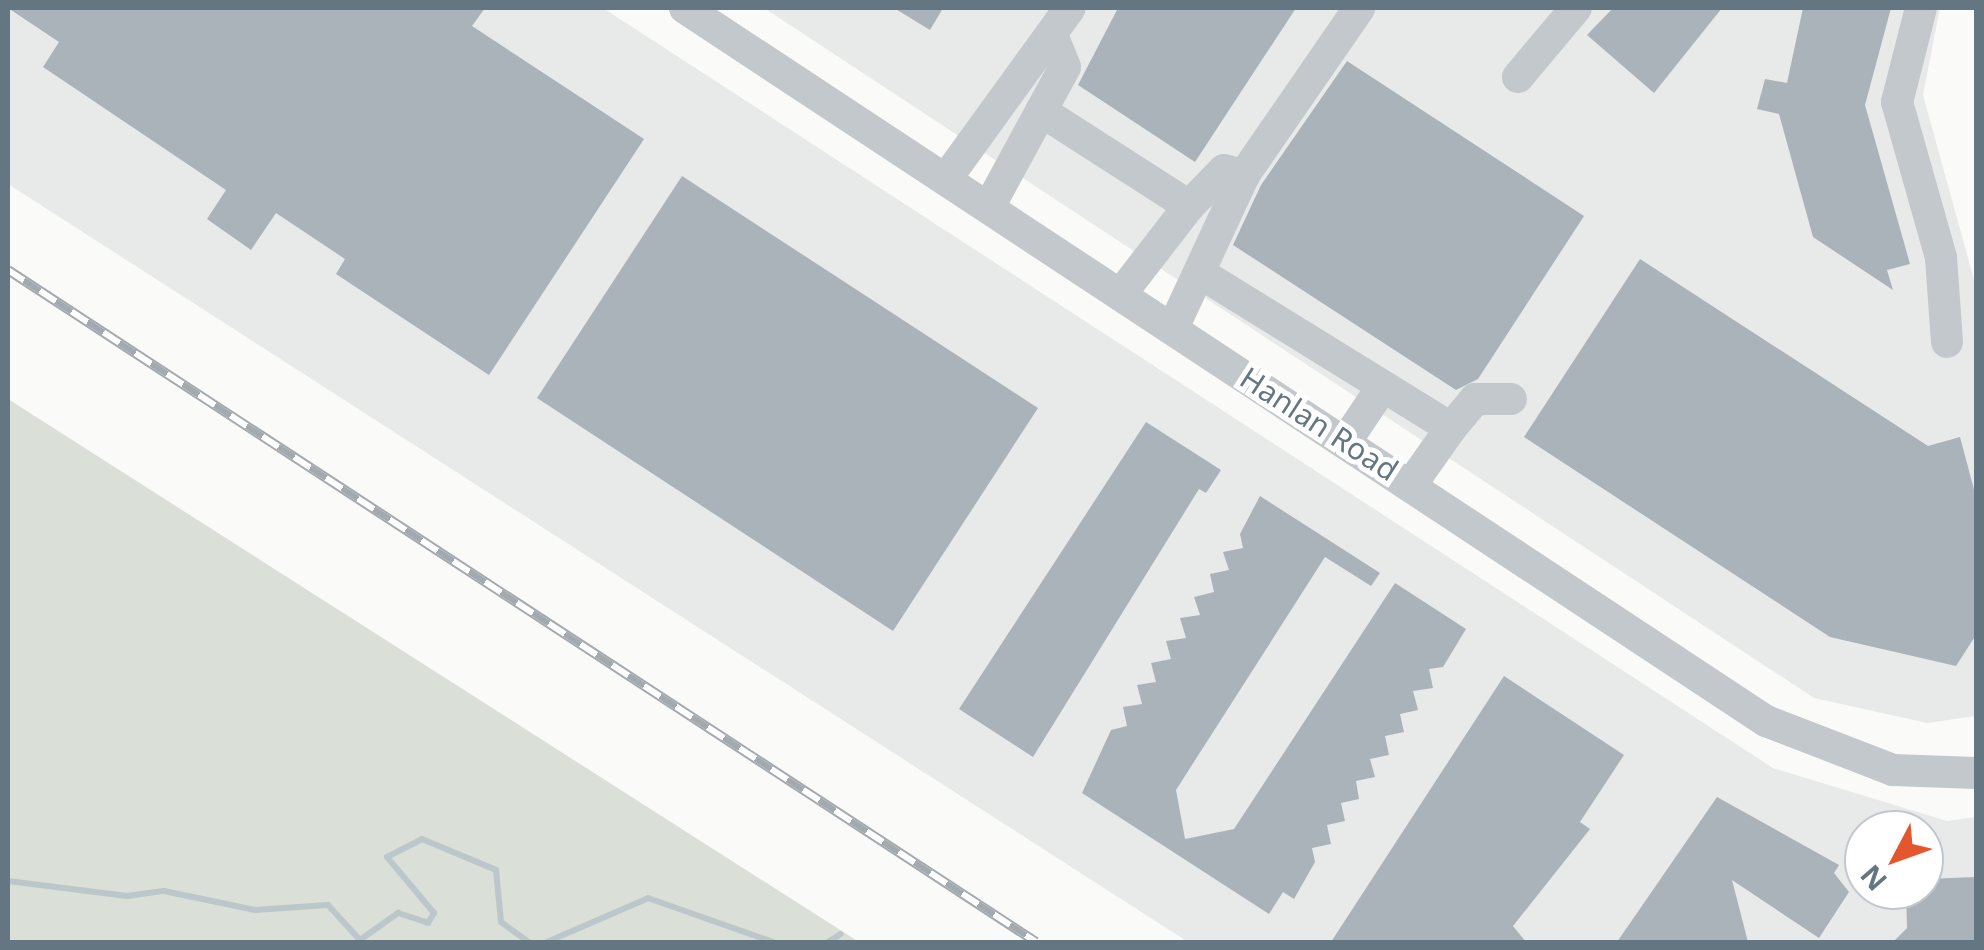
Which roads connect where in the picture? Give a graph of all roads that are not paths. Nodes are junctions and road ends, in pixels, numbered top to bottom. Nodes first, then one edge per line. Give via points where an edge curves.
1 (685, 8) edge
2 (1359, 8) edge
3 (1576, 8) edge
4 (1921, 8) edge
5 (1061, 21) edge
6 (1518, 77) dead end
7 (1041, 111) junction
8 (1244, 175) junction
9 (946, 179) junction
10 (1189, 206) junction
11 (989, 207) junction
12 (1200, 272) junction
13 (1122, 294) junction
14 (1173, 328) junction
15 (1947, 342) dead end
16 (1383, 386) junction
17 (1511, 399) dead end
18 (1451, 428) junction
19 (1346, 441) junction
20 (1411, 485) junction
21 (1976, 773) edge

1 - 9 street, Hanlan Road
2 - 8 street
3 - 6 street
4 - 15 street via 1897,102 1941,258
5 - 7 street via 1065,67
5 - 9 street
7 - 10 street
7 - 11 street
8 - 10 street via 1224,170
8 - 12 street
9 - 11 street, Hanlan Road
10 - 13 street
11 - 13 street, Hanlan Road
12 - 14 street
12 - 16 street
13 - 14 street, Hanlan Road
14 - 19 street, Hanlan Road
16 - 18 street
16 - 19 street
17 - 18 street via 1475,399
18 - 20 street
19 - 20 street, Hanlan Road
20 - 21 street, Hanlan Road via 1766,721 1893,770

